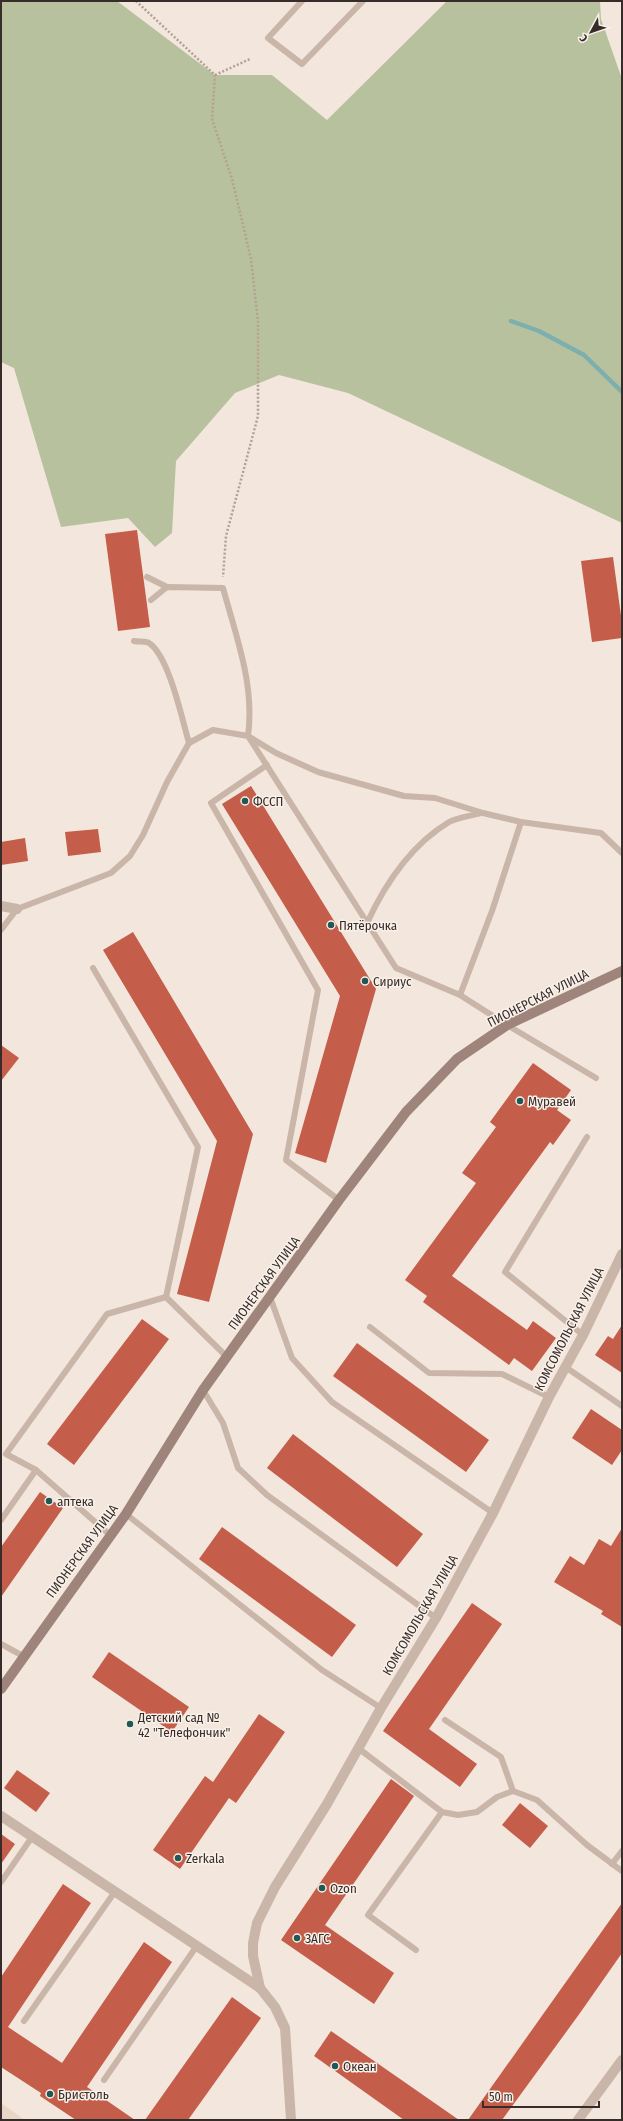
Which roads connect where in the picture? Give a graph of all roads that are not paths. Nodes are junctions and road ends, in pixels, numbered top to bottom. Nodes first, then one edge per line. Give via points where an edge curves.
1 (302, 1) edge
2 (363, 1) edge
3 (147, 577) dead end
4 (167, 587) junction
5 (151, 600) dead end
6 (134, 641) dead end
7 (248, 736) junction
8 (189, 743) junction
9 (267, 765) junction
10 (483, 813) junction
11 (521, 822) junction
12 (622, 853) edge
13 (1, 906) edge
14 (17, 909) junction
15 (367, 923) junction
16 (1, 930) edge
17 (94, 968) dead end
18 (622, 971) edge
19 (460, 995) junction
20 (507, 1026) junction
21 (596, 1078) dead end
22 (586, 1137) dead end
23 (339, 1200) junction
24 (622, 1254) edge
25 (166, 1297) junction
26 (270, 1297) junction
27 (370, 1327) dead end
28 (583, 1335) junction
29 (227, 1357) junction
30 (564, 1366) junction
31 (203, 1390) junction
32 (549, 1397) junction
33 (622, 1406) edge
34 (36, 1470) junction
35 (493, 1513) junction
36 (126, 1514) junction
37 (1, 1520) edge
38 (110, 1535) junction
39 (436, 1618) junction
40 (1, 1644) edge
41 (23, 1656) junction
42 (1, 1689) edge
43 (381, 1708) junction
44 (445, 1720) dead end
45 (358, 1748) junction
46 (513, 1791) junction
47 (442, 1812) junction
48 (1, 1816) edge
49 (32, 1837) junction
50 (622, 1851) edge
51 (612, 1864) junction
52 (622, 1871) edge
53 (1, 1882) edge
54 (114, 1893) junction
55 (196, 1947) junction
56 (416, 1950) dead end
57 (260, 1988) junction
58 (24, 2021) dead end
59 (622, 2060) edge
60 (104, 2080) dead end
61 (291, 2120) edge
62 (578, 2120) edge

1 - 2 lane via 268,38 302,64
3 - 4 lane
4 - 5 lane
4 - 7 lane via 222,588 248,680 251,714
6 - 8 lane via 148,642 160,653
7 - 8 lane via 213,730
7 - 9 lane
7 - 10 lane via 276,753 318,772 404,796 435,798
8 - 14 lane via 130,856 111,873
9 - 15 lane
9 - 23 lane via 211,803 318,990 286,1160
10 - 11 lane
10 - 15 lane via 450,821 426,840 392,876
11 - 12 lane via 602,833
11 - 19 lane via 492,911
13 - 14 street
14 - 16 lane
15 - 19 lane via 396,968
17 - 25 lane via 198,1147
18 - 20 main road, ПИОНЕРСКАЯ УЛИЦА
19 - 20 lane
20 - 21 lane
20 - 23 main road, ПИОНЕРСКАЯ УЛИЦА via 457,1059 406,1112
22 - 28 lane via 505,1272
23 - 26 main road, ПИОНЕРСКАЯ УЛИЦА
24 - 28 street, КОМСОМОЛЬСКАЯ УЛИЦА
25 - 29 lane
25 - 34 lane via 107,1314 6,1454
26 - 29 main road, ПИОНЕРСКАЯ УЛИЦА
26 - 35 lane via 292,1358 332,1402
27 - 32 lane via 429,1373 502,1374
28 - 30 street, КОМСОМОЛЬСКАЯ УЛИЦА
29 - 31 main road, ПИОНЕРСКАЯ УЛИЦА
30 - 32 street, КОМСОМОЛЬСКАЯ УЛИЦА
30 - 33 lane
31 - 36 main road, ПИОНЕРСКАЯ УЛИЦА
31 - 39 lane via 223,1423 238,1468 266,1495
32 - 35 street, КОМСОМОЛЬСКАЯ УЛИЦА
34 - 37 lane
34 - 38 lane
35 - 39 street, КОМСОМОЛЬСКАЯ УЛИЦА
36 - 38 main road, ПИОНЕРСКАЯ УЛИЦА
36 - 43 lane via 322,1670
38 - 41 main road, ПИОНЕРСКАЯ УЛИЦА
39 - 43 street, КОМСОМОЛЬСКАЯ УЛИЦА
40 - 41 lane
41 - 42 main road, ПИОНЕРСКАЯ УЛИЦА
43 - 45 street, КОМСОМОЛЬСКАЯ УЛИЦА
44 - 46 lane via 501,1757
45 - 47 lane
45 - 57 street, КОМСОМОЛЬСКАЯ УЛИЦА via 328,1804 275,1887 257,1923 253,1956
46 - 47 lane via 497,1796 477,1812 458,1815
46 - 51 lane via 537,1800
47 - 56 lane via 368,1915
48 - 49 street
49 - 53 lane
49 - 54 street
50 - 51 lane
51 - 52 lane
54 - 55 street
54 - 58 lane
55 - 57 street
55 - 60 lane
57 - 61 street via 275,2007 285,2028
59 - 62 street

